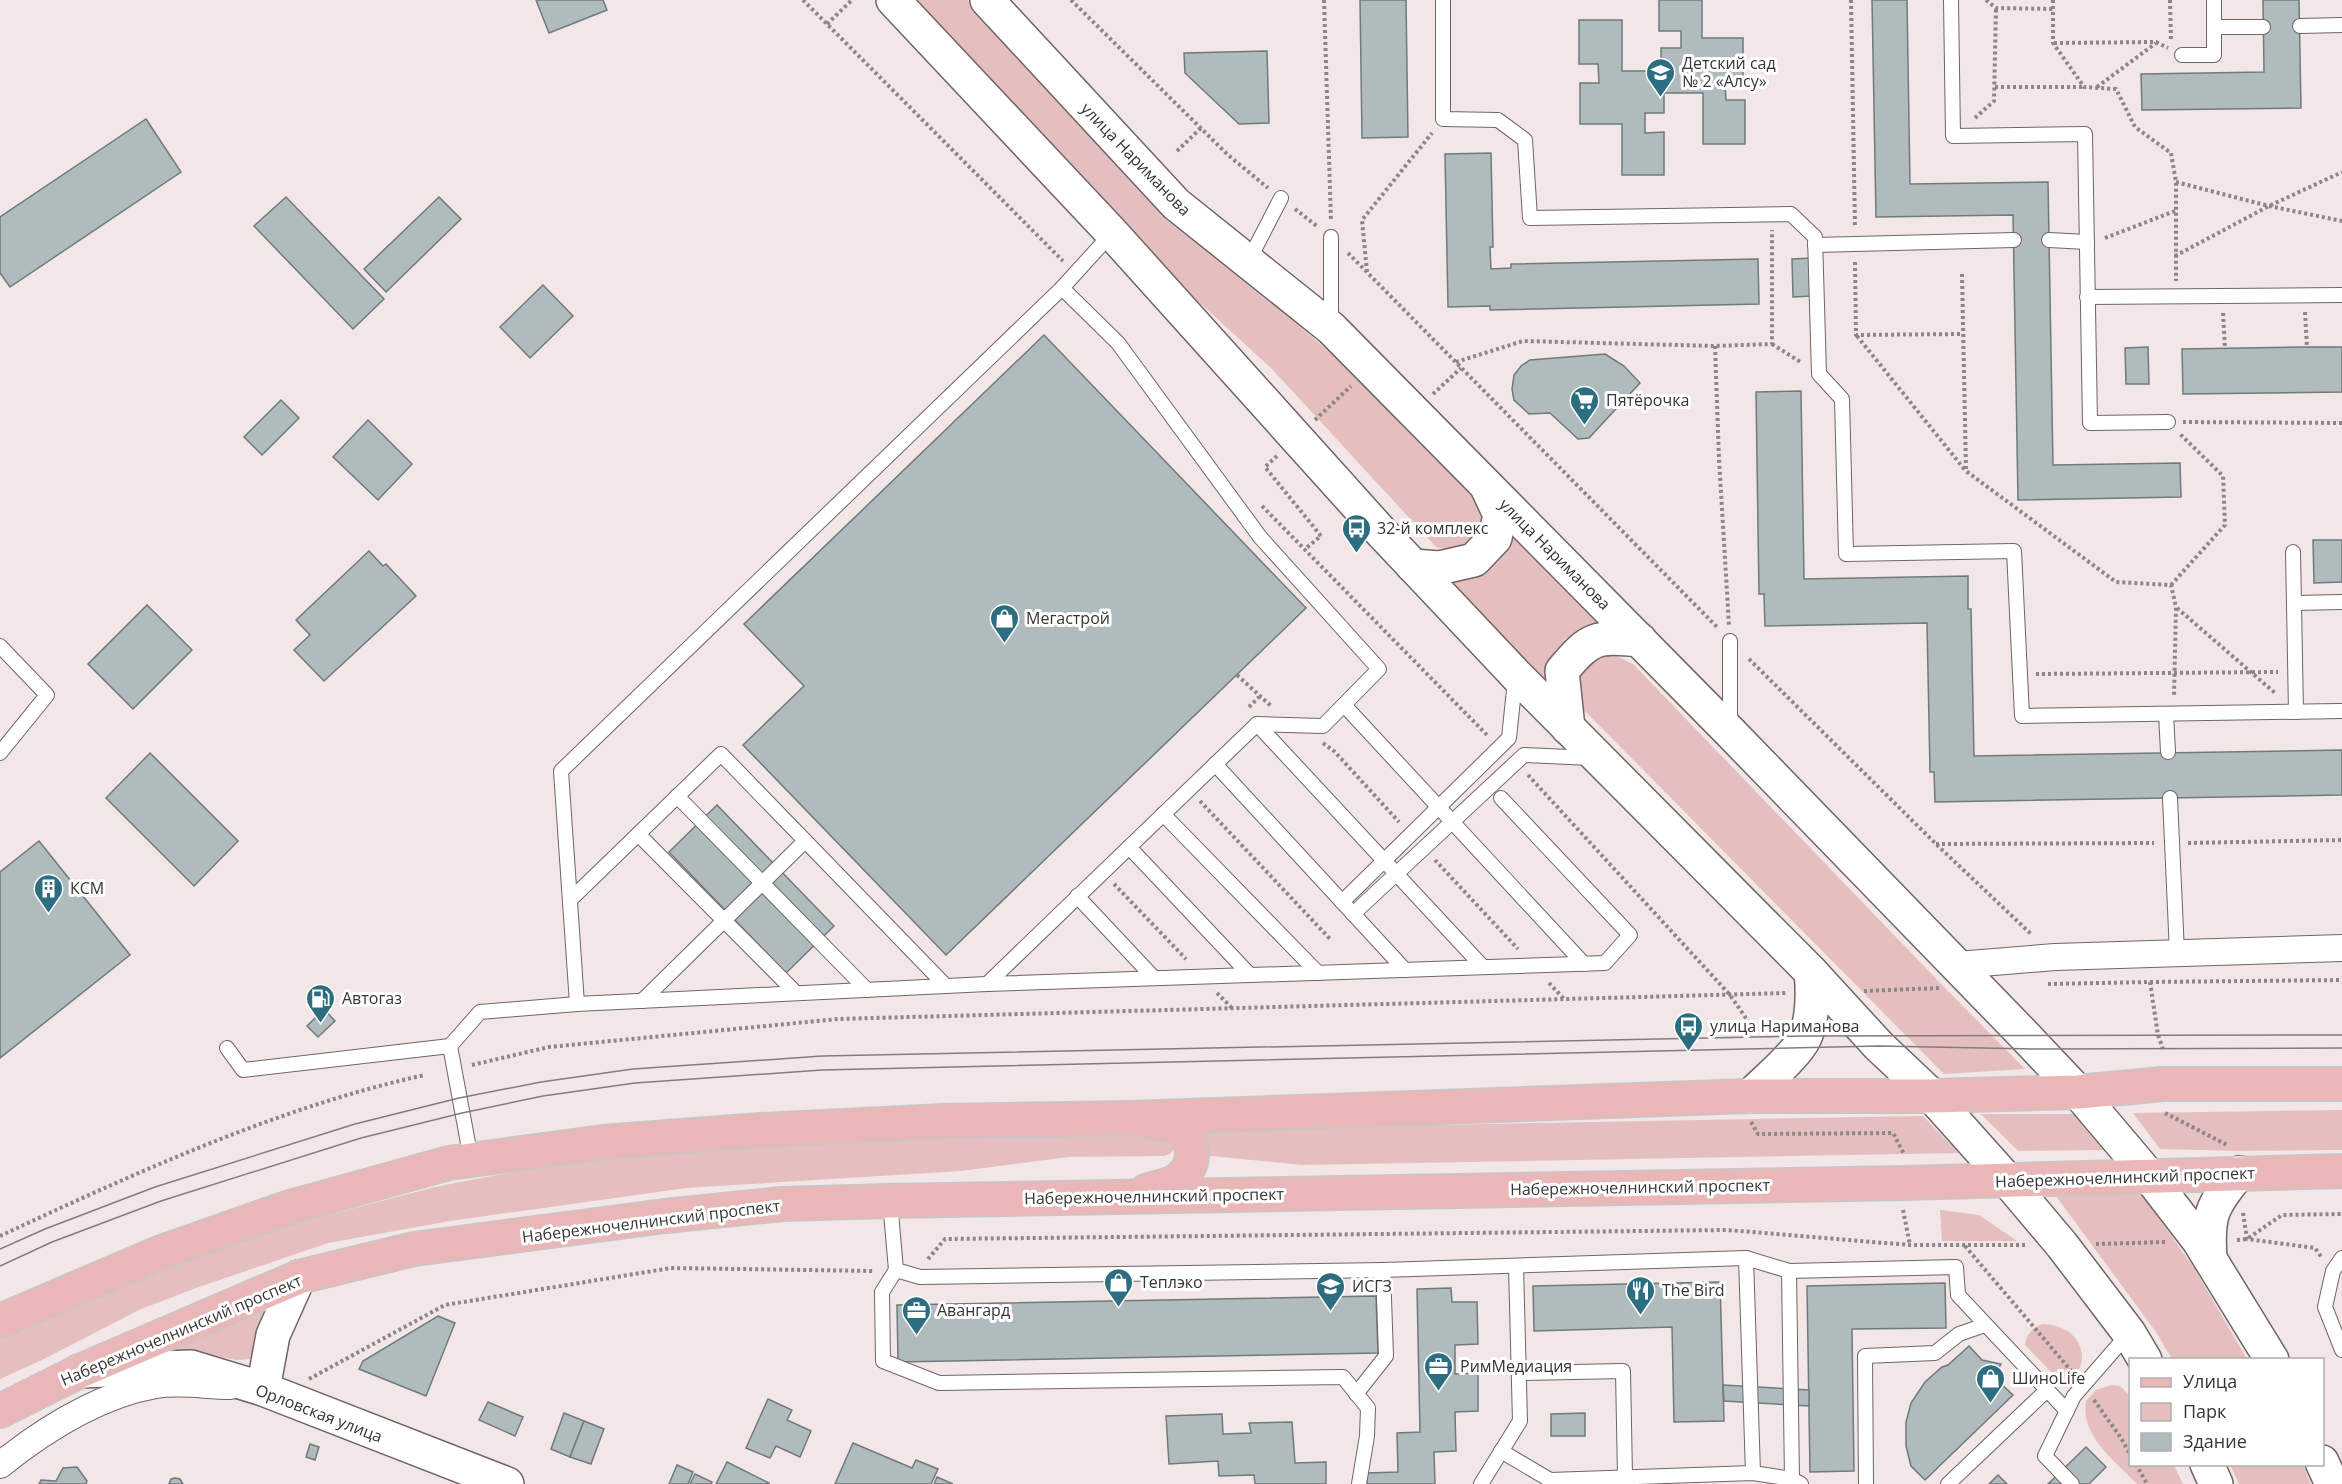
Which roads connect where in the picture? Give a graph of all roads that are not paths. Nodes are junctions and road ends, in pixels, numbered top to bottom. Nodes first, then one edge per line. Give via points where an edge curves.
1 (893, 0) edge
2 (987, 0) edge
3 (1443, 0) edge
4 (1951, 0) edge
5 (2214, 0) edge
6 (2342, 25) edge
7 (2300, 26) dead end
8 (2214, 27) junction
9 (2263, 27) dead end
10 (2182, 55) dead end
11 (1281, 198) road end
12 (1112, 233) junction
13 (1331, 237) road end
14 (2014, 240) dead end
15 (2049, 240) dead end
16 (2087, 242) junction
17 (1815, 245) junction
18 (1248, 262) junction
19 (1062, 288) junction
20 (2342, 295) edge
21 (2087, 297) junction
22 (1331, 328) junction
23 (2168, 422) road end
24 (1486, 484) junction
25 (2293, 552) dead end
26 (1413, 566) junction
27 (2342, 602) edge
28 (2295, 603) junction
29 (1640, 640) junction
30 (1730, 640) road end
31 (0, 646) edge
32 (1516, 675) junction
33 (1344, 705) junction
34 (2342, 711) edge
35 (2296, 712) junction
36 (2170, 714) junction
37 (1257, 724) junction
38 (1568, 728) junction
39 (1730, 732) junction
40 (2168, 752) dead end
41 (0, 753) edge
42 (1598, 758) junction
43 (1215, 764) junction
44 (677, 796) junction
45 (1501, 798) dead end
46 (2170, 798) dead end
47 (1440, 808) junction
48 (1163, 814) junction
49 (1452, 821) junction
50 (638, 834) junction
51 (805, 841) junction
52 (1129, 847) junction
53 (1385, 862) junction
54 (1396, 873) junction
55 (762, 884) junction
56 (1077, 896) junction
57 (570, 900) junction
58 (1342, 902) junction
59 (1353, 914) junction
60 (724, 921) junction
61 (2342, 948) edge
62 (2176, 953) junction
63 (1584, 964) junction
64 (1483, 968) junction
65 (1405, 970) junction
66 (1318, 973) junction
67 (1250, 975) junction
68 (1950, 976) junction
69 (1154, 978) junction
70 (1802, 982) junction
71 (987, 984) junction
72 (946, 986) junction
73 (867, 990) junction
74 (796, 993) junction
75 (642, 1001) junction
76 (577, 1004) junction
77 (450, 1046) junction
78 (227, 1048) dead end
79 (2342, 1084) edge
80 (2078, 1092) junction
81 (1932, 1096) junction
82 (1749, 1108) junction
83 (1130, 1118) junction
84 (471, 1160) junction
85 (2234, 1160) junction
86 (2342, 1172) edge
87 (2149, 1176) junction
88 (2008, 1180) junction
89 (1133, 1196) junction
90 (890, 1201) junction
91 (2220, 1250) junction
92 (1746, 1258) junction
93 (2342, 1258) edge
94 (1516, 1266) junction
95 (896, 1270) junction
96 (1383, 1270) junction
97 (1789, 1271) junction
98 (299, 1278) junction
99 (0, 1321) edge
100 (1985, 1325) junction
101 (2137, 1346) edge
102 (2342, 1350) edge
103 (2272, 1358) edge
104 (80, 1371) junction
105 (1519, 1373) junction
106 (259, 1388) junction
107 (2047, 1390) junction
108 (1356, 1394) junction
109 (0, 1411) edge
110 (2067, 1411) junction
111 (1501, 1451) junction
112 (0, 1465) edge
113 (2208, 1466) edge
114 (2324, 1466) edge
115 (1753, 1473) junction
116 (1625, 1477) junction
117 (1797, 1482) edge
118 (507, 1484) edge
119 (1359, 1484) edge
120 (1481, 1484) edge
121 (1866, 1484) edge
122 (1948, 1484) edge
123 (2072, 1484) edge
124 (2216, 1484) edge
125 (2332, 1484) edge

1 - 12 main road
2 - 18 main road, улица Нариманова via 1176,204
3 - 17 lane via 1443,119 1498,120 1525,140 1530,218 1791,214 1815,237
4 - 16 lane via 1953,136 2085,134
5 - 8 lane
6 - 7 lane
8 - 9 lane
8 - 10 lane via 2214,55
11 - 18 lane
12 - 19 lane
12 - 26 main road
13 - 22 lane
14 - 17 lane
15 - 16 lane
16 - 21 lane
17 - 36 lane via 1819,374 1842,399 1846,554 2014,551 2022,716
18 - 22 main road, улица Нариманова
19 - 33 lane via 1118,343 1260,537 1380,669
19 - 57 lane via 561,771
20 - 21 lane
21 - 23 lane via 2090,423
22 - 24 main road, улица Нариманова
24 - 26 main road via 1500,515 1495,538 1474,560 1438,568
24 - 29 main road, улица Нариманова
25 - 28 lane
26 - 32 main road
27 - 28 lane
28 - 35 lane
29 - 38 main road via 1608,637 1582,646 1562,671
29 - 39 main road, улица Нариманова
30 - 39 lane
31 - 41 lane via 47,695
32 - 38 main road
32 - 47 lane via 1509,738
33 - 37 lane via 1323,726
33 - 47 lane
34 - 35 lane
35 - 36 lane
36 - 40 lane
37 - 43 lane
37 - 53 lane
38 - 42 main road
39 - 68 main road, улица Нариманова
42 - 49 lane via 1524,755
42 - 70 main road
43 - 48 lane
43 - 58 lane
44 - 50 lane
44 - 51 lane via 721,754
44 - 55 lane
45 - 63 lane via 1630,935 1605,963
46 - 62 lane
47 - 49 lane
47 - 53 lane
48 - 52 lane
48 - 66 lane
49 - 54 lane
49 - 63 lane
50 - 57 lane
50 - 60 lane
51 - 55 lane
51 - 72 lane
52 - 56 lane
52 - 67 lane
53 - 54 lane
53 - 58 lane
54 - 59 lane
54 - 64 lane
55 - 60 lane
55 - 73 lane
56 - 69 lane
56 - 71 lane
57 - 76 lane
58 - 59 lane
59 - 65 lane
60 - 74 lane
60 - 75 lane
61 - 62 street
62 - 68 street via 2055,957
63 - 64 lane
64 - 65 lane
65 - 66 lane
66 - 67 lane
67 - 69 lane
68 - 80 main road, улица Нариманова
69 - 71 lane
70 - 81 main road
70 - 82 main road via 1813,993 1806,1036
71 - 72 lane
72 - 73 lane
73 - 74 lane
74 - 75 lane
75 - 76 lane
76 - 77 lane via 480,1012
77 - 78 lane via 243,1070
77 - 84 lane
79 - 80 main road via 2163,1084
80 - 81 main road
80 - 87 main road, улица Нариманова
81 - 82 main road
81 - 88 main road
82 - 83 main road
83 - 84 main road via 943,1121 761,1130 603,1142
83 - 89 main road via 1181,1127 1191,1140 1192,1151 1192,1162 1180,1179
84 - 99 main road via 416,1171 279,1210 159,1253
85 - 86 main road, Набережночелнинский проспект
85 - 87 main road, Набережночелнинский проспект
85 - 91 main road via 2209,1218
87 - 88 main road, Набережночелнинский проспект
87 - 91 main road, улица Нариманова
88 - 89 main road, Набережночелнинский проспект
88 - 101 main road
89 - 90 main road, Набережночелнинский проспект
90 - 95 lane
90 - 98 main road, Набережночелнинский проспект via 782,1204 665,1216 414,1249
91 - 103 main road, улица Нариманова
92 - 94 lane
92 - 97 lane
92 - 115 lane
93 - 102 lane via 2333,1271 2325,1307
94 - 96 lane
94 - 105 lane
95 - 96 lane via 920,1277
95 - 108 lane via 882,1292 883,1361 939,1383 1342,1377
96 - 108 lane via 1386,1356
97 - 100 lane via 1956,1267 1958,1295
97 - 117 lane
98 - 104 main road, Набережночелнинский проспект
98 - 106 main road via 273,1335
100 - 107 lane
100 - 121 lane via 1959,1334 1935,1353 1865,1356
101 - 110 lane via 2084,1385
104 - 106 main road via 191,1367
104 - 109 main road, Набережночелнинский проспект
105 - 111 lane via 1520,1421
105 - 116 lane via 1623,1371
106 - 112 street, Орловская улица via 157,1385 106,1399 30,1441
106 - 118 main road, Орловская улица
107 - 110 lane
107 - 122 lane
108 - 119 lane via 1368,1408
110 - 123 lane via 2045,1456
111 - 116 lane via 1550,1480
111 - 120 lane
113 - 124 main road
114 - 125 main road
115 - 116 lane
115 - 117 lane

